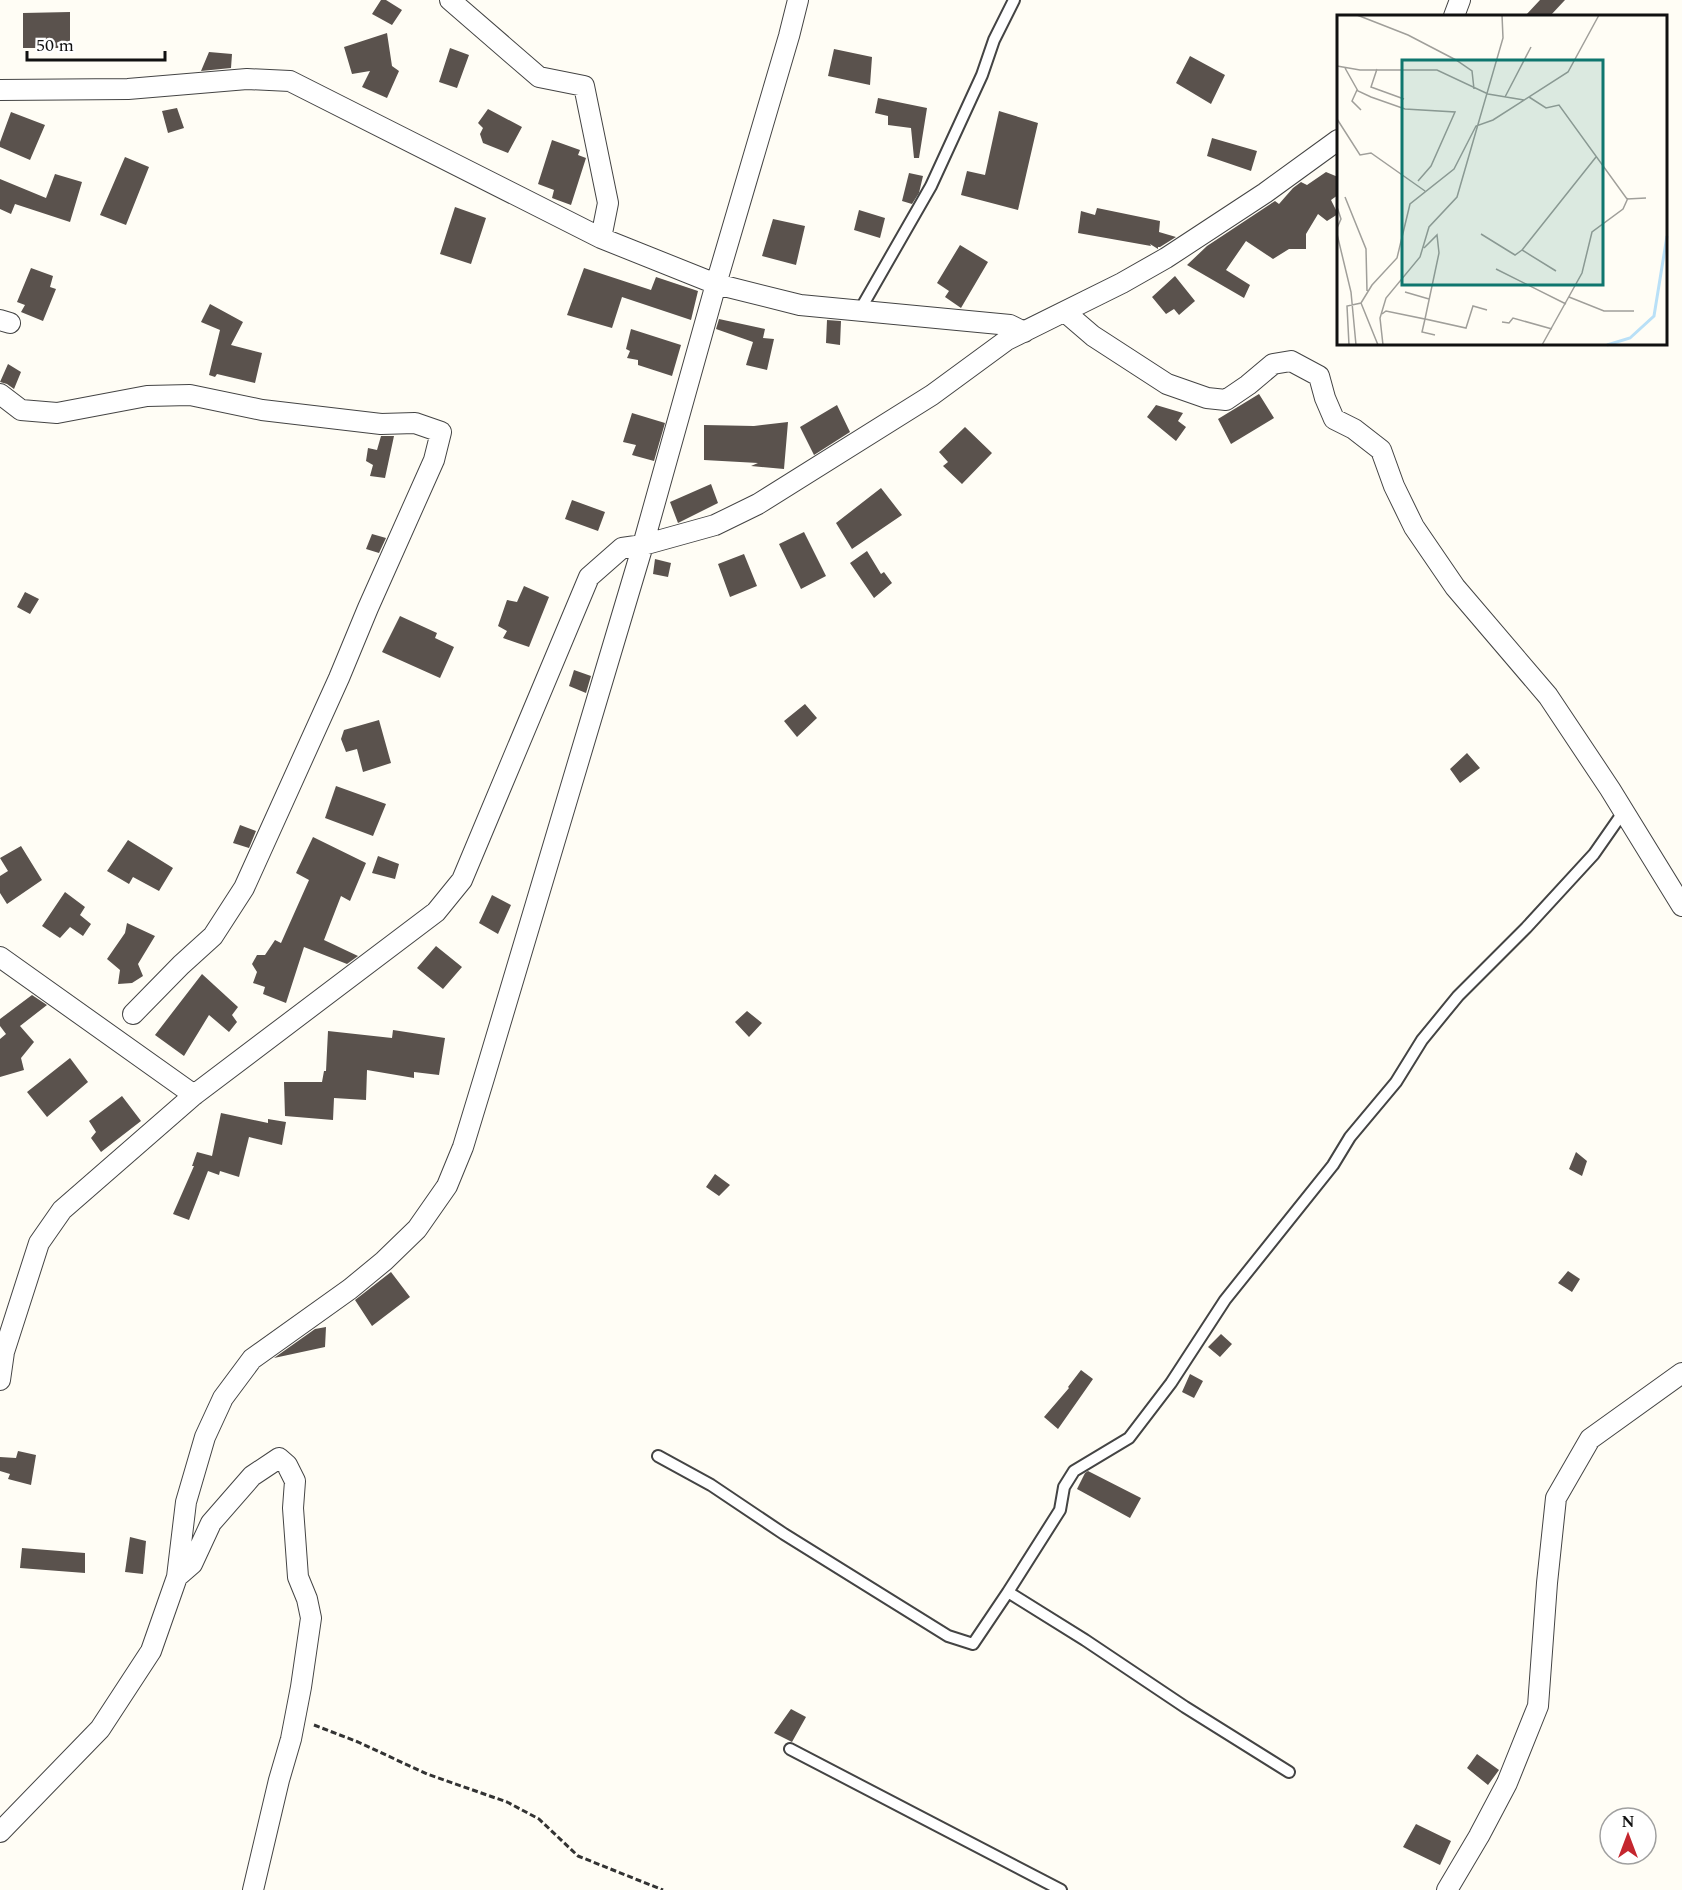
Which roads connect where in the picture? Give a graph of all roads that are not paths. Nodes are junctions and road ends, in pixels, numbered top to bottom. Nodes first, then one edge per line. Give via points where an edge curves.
1 (450, 0) edge
2 (798, 0) edge
3 (1014, 0) edge
4 (1460, 0) edge
5 (1454, 15) edge
6 (0, 90) edge
7 (1337, 141) edge
8 (601, 238) junction
9 (716, 284) junction
10 (860, 310) junction
11 (1065, 312) junction
12 (1024, 332) junction
13 (0, 394) edge
14 (644, 545) junction
15 (1624, 811) junction
16 (1682, 906) edge
17 (0, 957) edge
18 (133, 1014) dead end
19 (194, 1095) junction
20 (1682, 1373) edge
21 (0, 1380) edge
22 (658, 1456) dead end
23 (177, 1577) junction
24 (1008, 1592) junction
25 (790, 1749) dead end
26 (1289, 1772) dead end
27 (0, 1832) edge
28 (253, 1890) edge
29 (1061, 1890) edge
30 (1448, 1890) edge

1 - 8 street via 539,77 584,86 608,203
2 - 9 street
3 - 10 lane via 931,186
4 - 5 street
6 - 8 street via 128,89 247,79 290,81
7 - 11 street via 1166,258
8 - 9 street
9 - 10 street via 800,306
9 - 14 street
10 - 12 street via 1010,325
11 - 12 street
11 - 15 street via 1093,336 1167,384 1207,398 1226,400 1273,364 1290,361 1319,376 1334,419 1381,450 1414,527 1455,587 1548,696
12 - 14 street via 758,504 715,525
13 - 18 street via 21,410 57,413 147,396 190,395 286,413 381,424 415,423 441,432 434,460 244,888 213,936
14 - 19 street via 622,548 589,577 462,880 436,912
14 - 23 street via 463,1147 447,1186 417,1229 384,1261 252,1359 223,1398 205,1437 186,1502
15 - 16 street
15 - 24 lane via 1594,854 1458,996 1422,1040 1396,1082 1225,1300 1171,1383 1129,1438 1074,1471 1064,1487 1060,1510
17 - 19 street
19 - 21 street via 62,1210 39,1243 4,1352
20 - 30 street via 1590,1439 1556,1497 1538,1706 1507,1783
22 - 24 lane via 711,1485 948,1636 973,1644
23 - 27 street via 152,1651 100,1729
23 - 28 street via 192,1564 211,1523 252,1476 279,1458 287,1465 295,1481 298,1576 311,1618 295,1717
24 - 26 lane
25 - 29 lane

